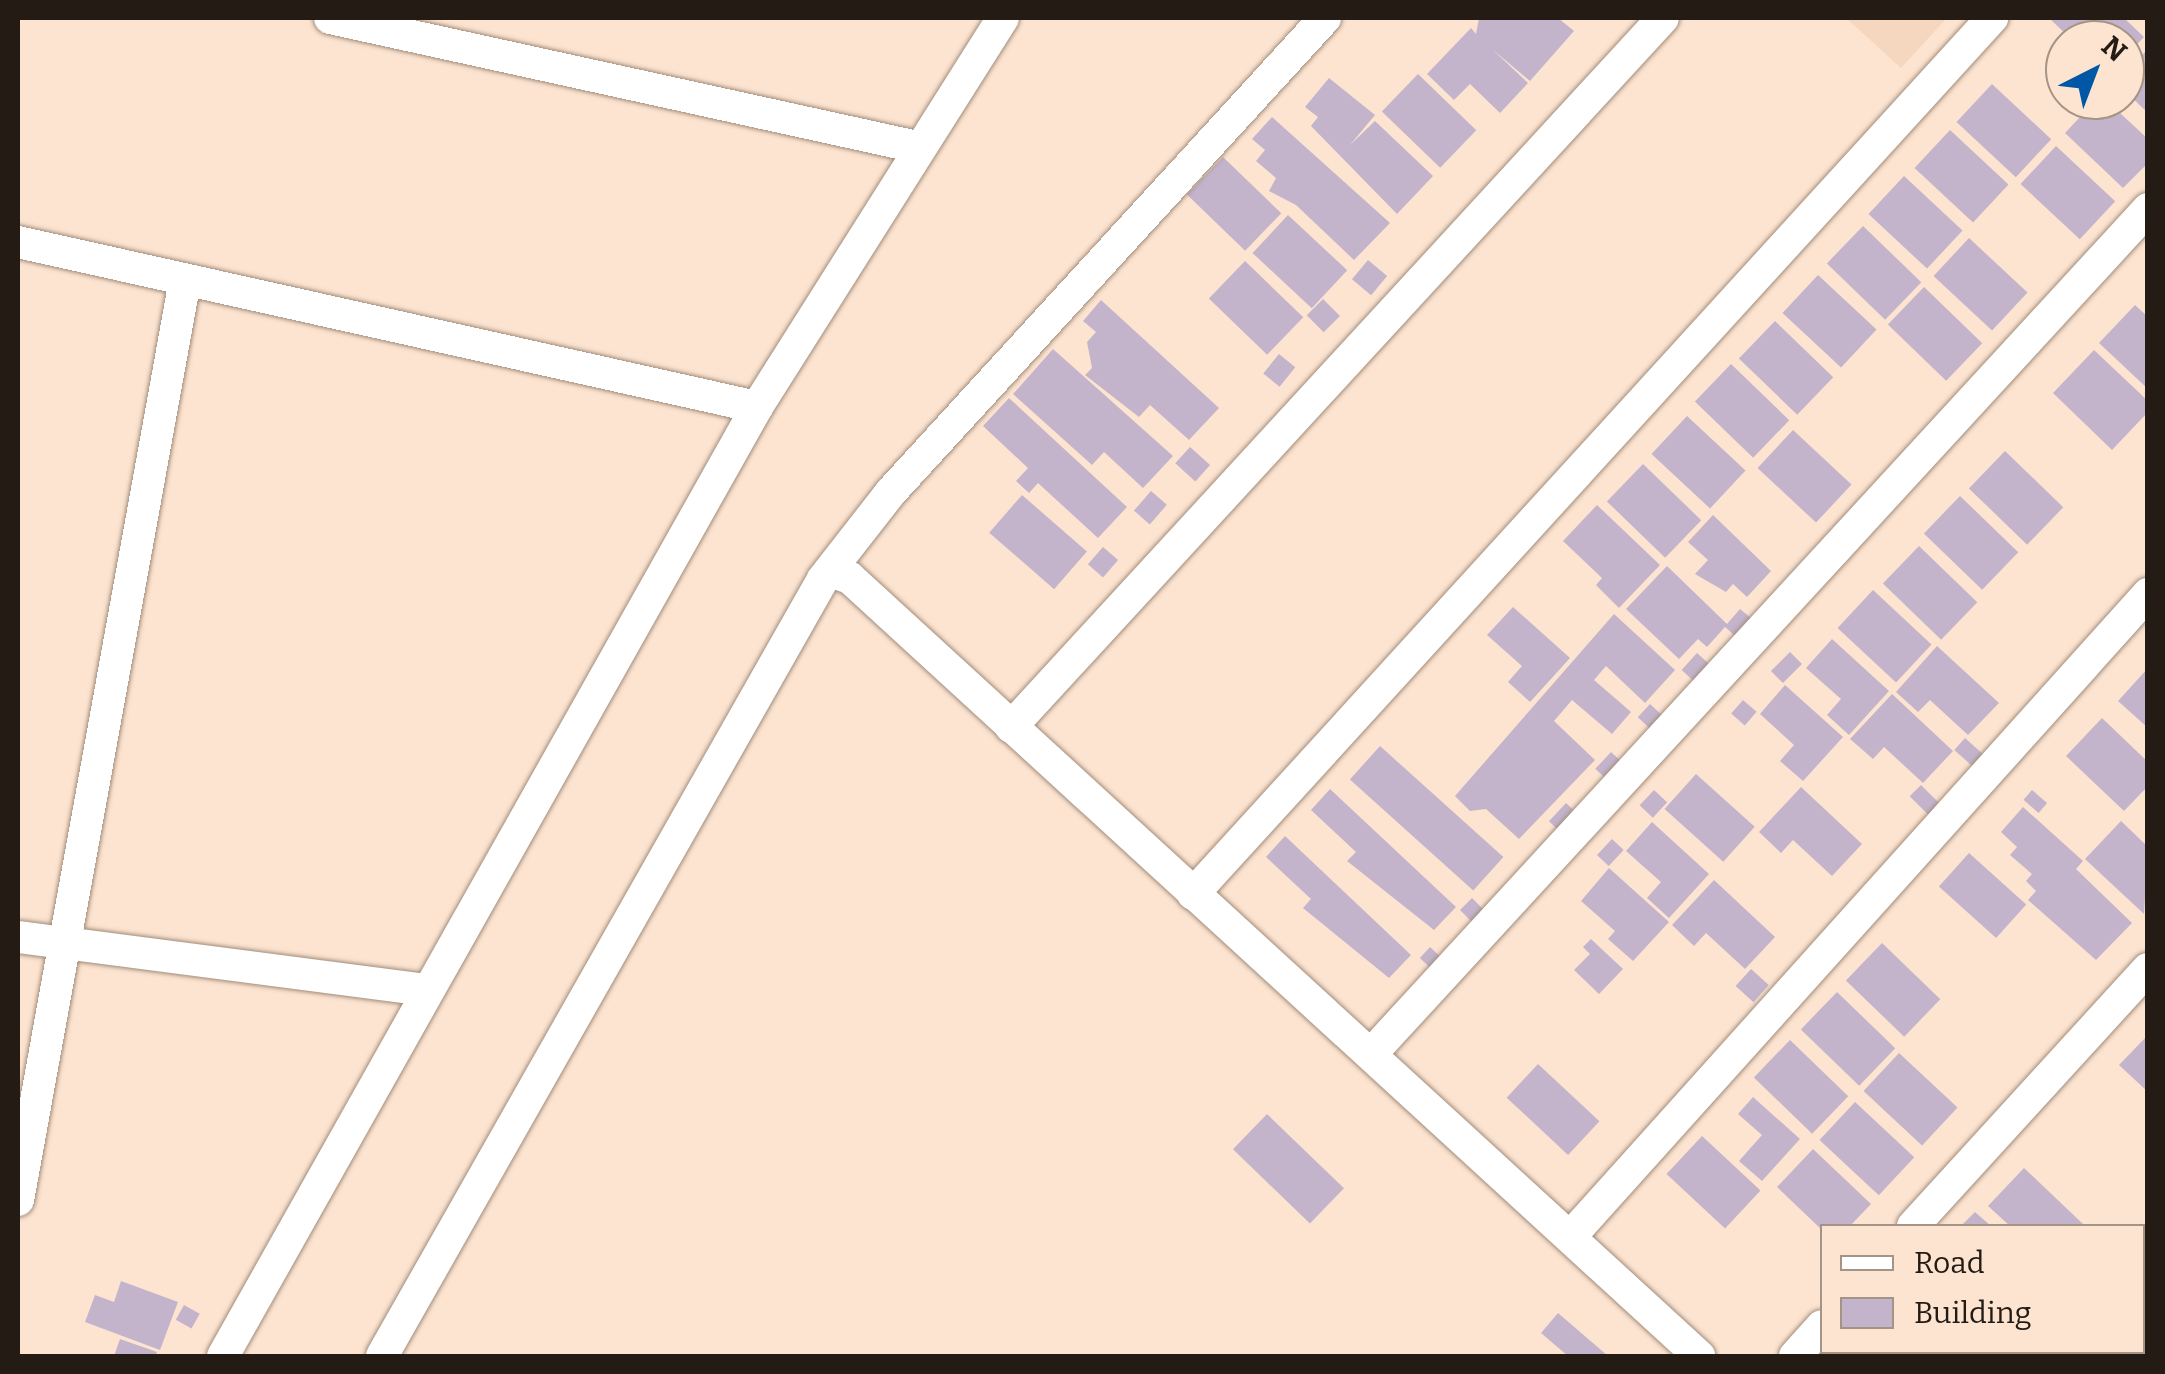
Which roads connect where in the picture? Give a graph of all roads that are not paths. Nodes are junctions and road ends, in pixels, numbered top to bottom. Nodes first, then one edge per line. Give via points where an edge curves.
1 (330, 18) edge
2 (1003, 18) edge
3 (1663, 18) edge
4 (1992, 18) edge
5 (1316, 24) edge
6 (918, 147) junction
7 (2148, 209) edge
8 (18, 242) edge
9 (185, 280) junction
10 (757, 407) junction
11 (830, 571) junction
12 (2148, 594) edge
13 (1011, 727) junction
14 (1193, 894) junction
15 (18, 937) edge
16 (64, 942) junction
17 (2148, 969) edge
18 (427, 990) junction
19 (1372, 1053) junction
20 (18, 1200) edge
21 (1915, 1224) edge
22 (1570, 1237) junction
23 (1820, 1328) edge
24 (223, 1356) edge
25 (382, 1356) edge
26 (1698, 1356) edge
27 (1794, 1356) edge

1 - 6 street
2 - 6 street
3 - 13 street
4 - 14 street
5 - 11 street via 891,492
6 - 10 street
7 - 19 street
8 - 9 street
9 - 10 street
9 - 16 street
10 - 18 street
11 - 13 street via 850,578
11 - 25 street
12 - 22 street
13 - 14 street
14 - 19 street
15 - 16 street
16 - 18 street
16 - 20 street
17 - 21 street
18 - 24 street
19 - 22 street
22 - 26 street
23 - 27 street

